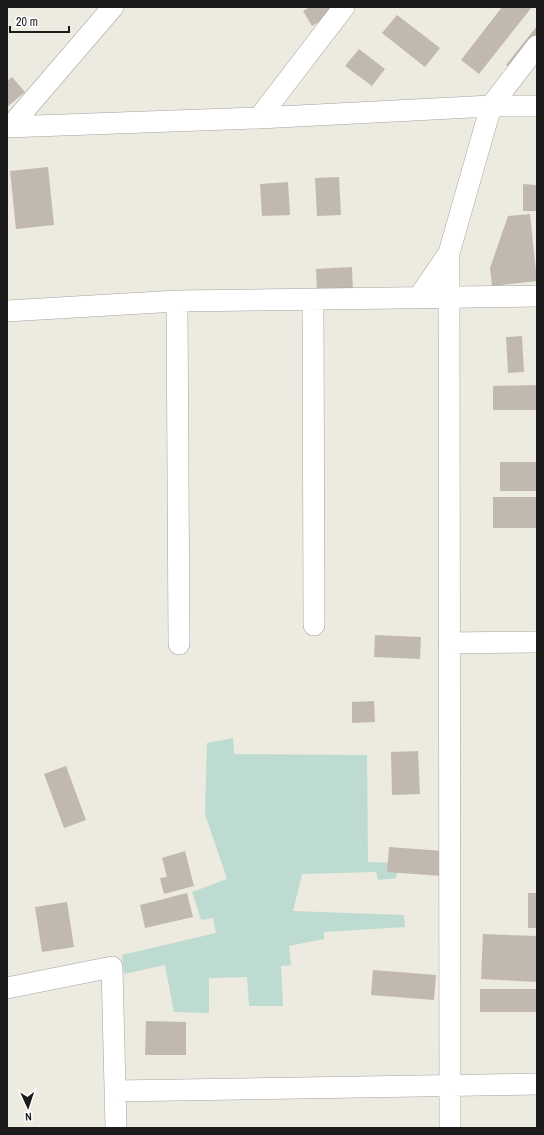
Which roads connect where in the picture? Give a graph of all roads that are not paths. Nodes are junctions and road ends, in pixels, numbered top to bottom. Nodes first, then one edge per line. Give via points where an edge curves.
1 (114, 7) edge
2 (344, 7) edge
3 (537, 46) edge
4 (491, 106) junction
5 (537, 106) edge
6 (259, 118) junction
7 (9, 127) edge
8 (449, 253) junction
9 (537, 296) edge
10 (419, 297) junction
11 (449, 297) junction
12 (313, 299) junction
13 (178, 300) junction
14 (7, 311) edge
15 (314, 624) dead end
16 (537, 642) edge
17 (449, 643) junction
18 (179, 644) dead end
19 (7, 988) edge
20 (537, 1084) edge
21 (450, 1085) junction
22 (116, 1091) junction
23 (116, 1128) edge
24 (450, 1128) edge

1 - 7 street
2 - 6 street
3 - 4 street
4 - 5 street
4 - 6 street
4 - 8 street
6 - 7 street
8 - 10 street
8 - 11 street
9 - 11 street
10 - 11 street
10 - 12 street
11 - 17 street
12 - 13 street
12 - 15 street
13 - 14 street
13 - 18 street
16 - 17 street
17 - 21 street
19 - 22 street via 112,968
20 - 21 street
21 - 22 street
21 - 24 street
22 - 23 street

